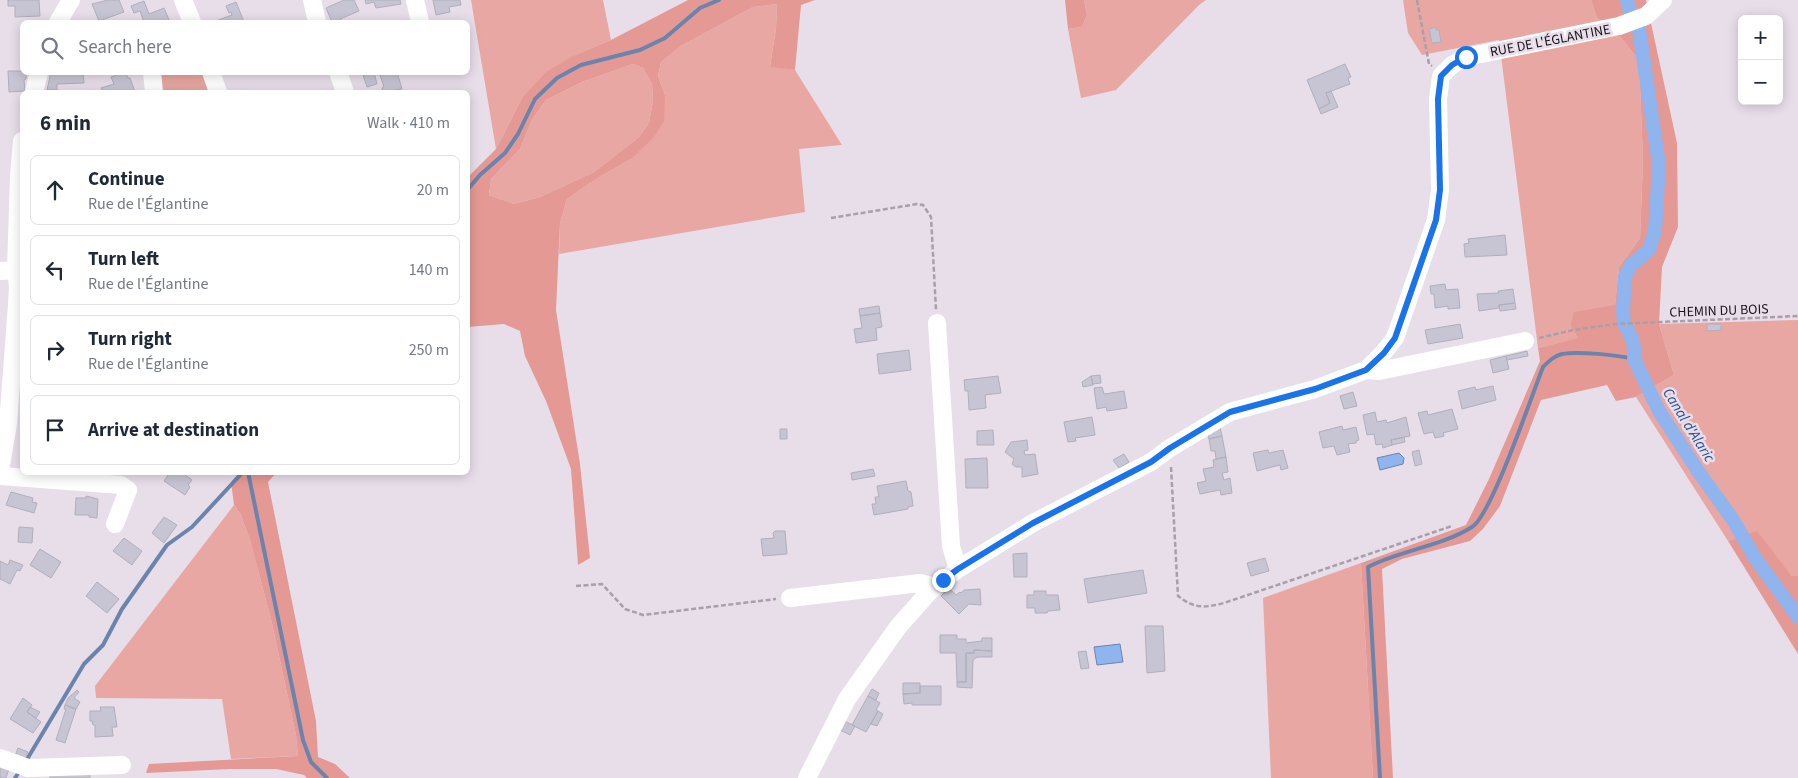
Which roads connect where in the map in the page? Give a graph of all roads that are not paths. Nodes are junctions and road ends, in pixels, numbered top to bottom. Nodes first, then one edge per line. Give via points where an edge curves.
1 (72, 0) edge
2 (183, 0) edge
3 (312, 0) edge
4 (415, 0) edge
5 (1663, 0) edge
6 (59, 20) edge
7 (191, 20) edge
8 (317, 20) edge
9 (420, 20) edge
10 (38, 75) edge
11 (152, 75) edge
12 (212, 75) edge
13 (339, 75) edge
14 (34, 90) edge
15 (154, 90) edge
16 (217, 90) edge
17 (344, 90) edge
18 (20, 164) edge
19 (8, 271) edge
20 (937, 323) road end
21 (1525, 341) road end
22 (1366, 370) junction
23 (0, 470) edge
24 (0, 476) edge
25 (115, 524) dead end
26 (958, 569) junction
27 (935, 587) junction
28 (790, 598) road end
29 (14, 764) edge
30 (122, 765) dead end
31 (807, 778) edge

1 - 6 street
2 - 7 street
3 - 8 street
4 - 9 street
5 - 22 street, RUE DE L'ÉGLANTINE via 1646,16 1619,26 1466,57 1441,76 1438,99 1440,190 1436,220 1395,338
10 - 14 street
11 - 15 street
12 - 16 street
13 - 17 street
18 - 19 street
19 - 23 street via 18,287
20 - 26 street via 951,546
21 - 22 street via 1379,371
22 - 26 street via 1315,389 1230,412 1151,462 1033,523
24 - 25 street via 121,485 128,490
26 - 27 street
27 - 28 street via 920,584
27 - 31 street via 898,627 847,699
29 - 30 street

